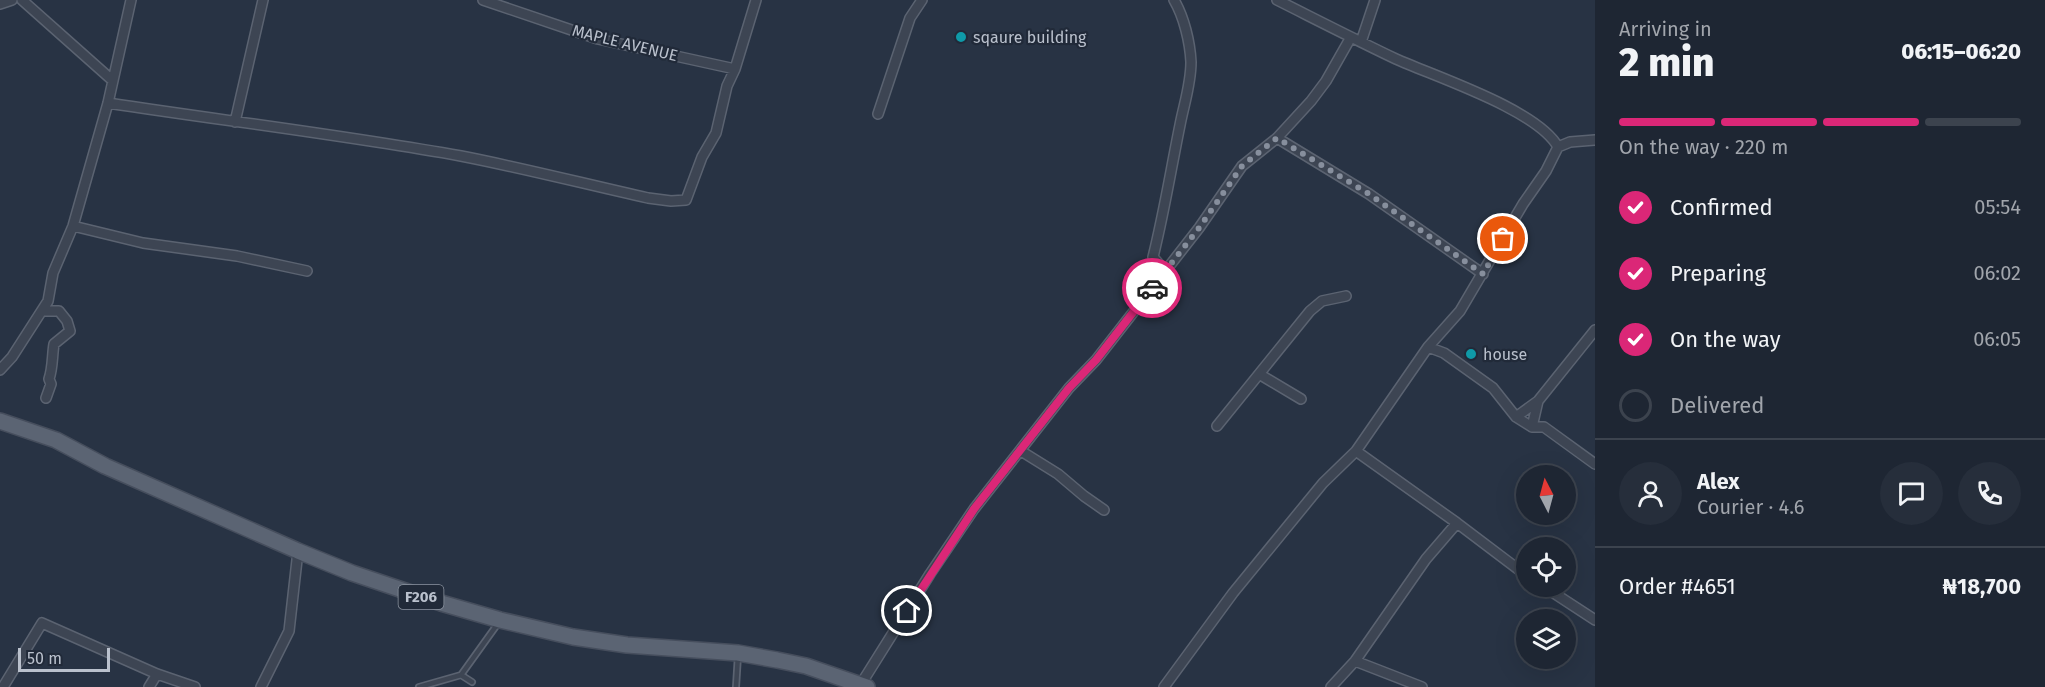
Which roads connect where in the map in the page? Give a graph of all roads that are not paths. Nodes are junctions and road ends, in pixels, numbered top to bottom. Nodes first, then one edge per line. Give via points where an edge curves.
1 (12, 0) edge
2 (22, 0) edge
3 (130, 0) edge
4 (263, 0) edge
5 (483, 0) edge
6 (756, 0) edge
7 (922, 0) edge
8 (1174, 0) edge
9 (1277, 0) edge
10 (1375, 0) edge
11 (0, 4) edge
12 (1351, 37) junction
13 (1361, 42) junction
14 (735, 69) junction
15 (112, 80) junction
16 (108, 103) junction
17 (878, 114) dead end
18 (235, 122) junction
19 (1277, 138) junction
20 (1595, 140) edge
21 (1558, 147) junction
22 (73, 226) junction
23 (307, 271) dead end
24 (1165, 272) junction
25 (1483, 274) junction
26 (1346, 296) dead end
27 (43, 310) junction
28 (1595, 330) edge
29 (1428, 347) junction
30 (0, 370) edge
31 (1259, 374) junction
32 (46, 398) dead end
33 (1301, 399) dead end
34 (1538, 401) junction
35 (1516, 417) junction
36 (0, 421) edge
37 (1217, 426) dead end
38 (1533, 427) junction
39 (1021, 451) junction
40 (1356, 451) junction
41 (1595, 464) edge
42 (1104, 510) dead end
43 (1457, 523) junction
44 (298, 551) junction
45 (1516, 568) edge
46 (1560, 597) edge
47 (500, 620) junction
48 (1595, 620) edge
49 (738, 653) junction
50 (1355, 661) junction
51 (157, 674) junction
52 (461, 675) junction
53 (472, 682) dead end
54 (864, 686) edge
55 (3, 687) edge
56 (149, 687) edge
57 (195, 687) edge
58 (261, 687) edge
59 (419, 687) edge
60 (736, 687) edge
61 (1164, 687) edge
62 (1331, 687) edge
63 (1422, 687) edge

1 - 11 street
2 - 15 street
3 - 15 street
4 - 18 street
5 - 14 street, MAPLE AVENUE via 598,39
6 - 14 street
7 - 17 street via 910,18
8 - 24 street via 1183,20 1191,62 1189,88 1153,257
9 - 12 street
10 - 13 street
12 - 13 street
12 - 19 street via 1326,81
13 - 21 street via 1511,108 1553,138
14 - 18 street via 716,133 702,157 687,200 679,201 648,198 461,156
15 - 16 street
16 - 18 street
16 - 22 street
19 - 24 street via 1242,166
19 - 25 street via 1369,194
20 - 21 street
21 - 25 street
22 - 23 street via 143,243 237,256
22 - 27 street via 53,273
24 - 39 street
25 - 29 street via 1460,311
26 - 31 street via 1322,301 1310,311
27 - 30 street
27 - 32 street via 59,312 70,331 54,344
28 - 34 street
29 - 35 street via 1444,353 1493,388
29 - 40 street
31 - 33 street
31 - 37 street
34 - 35 street
34 - 38 street
35 - 38 street
36 - 44 main road, F206 via 56,440
38 - 41 street via 1544,427
39 - 42 street
39 - 54 street via 974,509 930,574
40 - 43 street
40 - 61 street via 1323,483 1233,593
43 - 45 street
43 - 50 street via 1426,559
44 - 47 main road, F206 via 397,589
44 - 58 street via 289,631
46 - 48 street
47 - 49 main road, F206 via 627,645
47 - 52 lane
49 - 54 main road, F206 via 806,666
49 - 60 lane
50 - 62 street
50 - 63 street
51 - 55 street via 42,623
51 - 56 street
51 - 57 street
52 - 53 lane
52 - 59 lane

